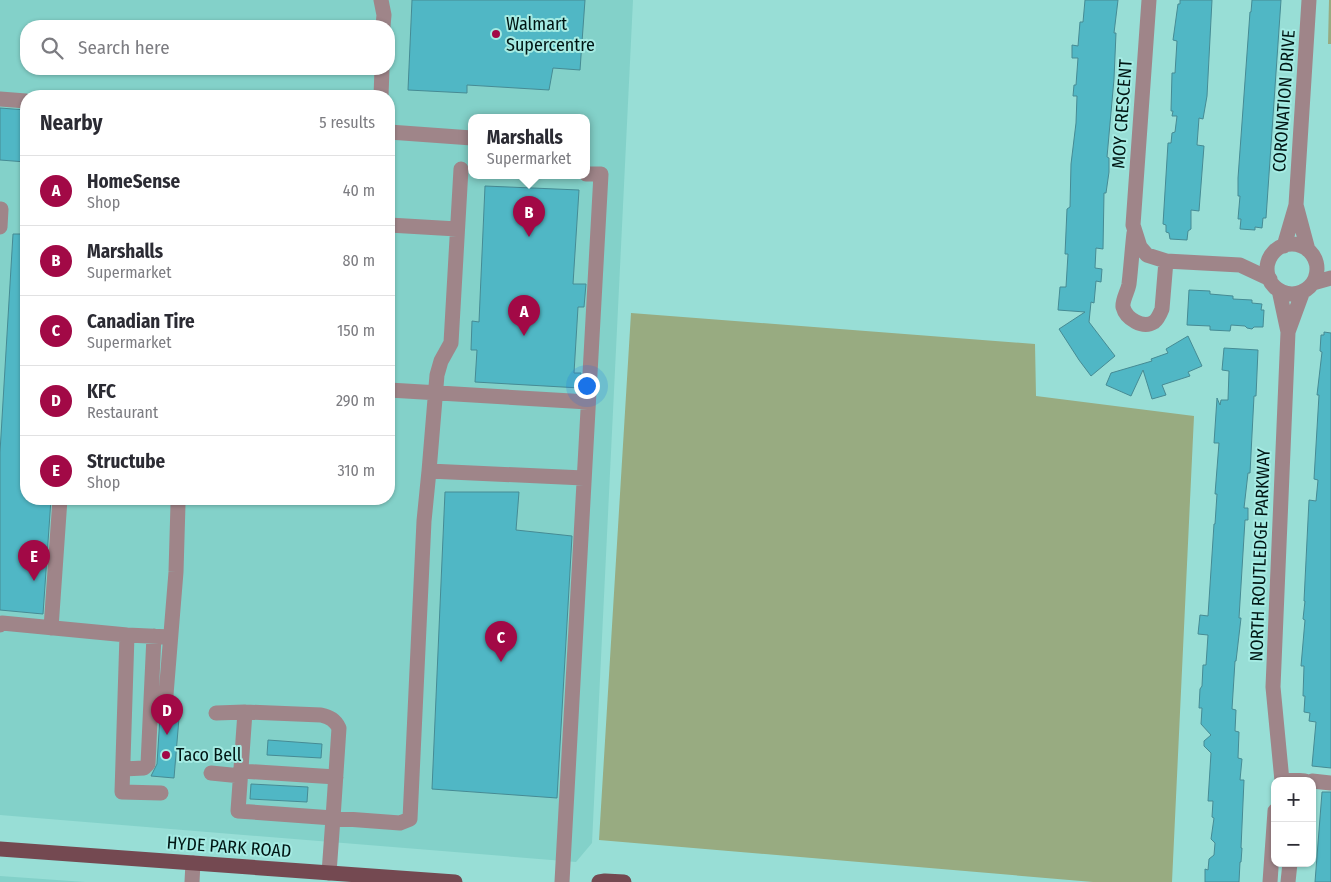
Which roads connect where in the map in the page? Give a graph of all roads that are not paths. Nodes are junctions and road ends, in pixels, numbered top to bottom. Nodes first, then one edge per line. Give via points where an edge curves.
1 (381, 0) edge
2 (1148, 0) edge
3 (1309, 0) edge
4 (384, 20) edge
5 (382, 75) edge
6 (381, 90) edge
7 (0, 99) edge
8 (20, 101) edge
9 (395, 132) edge
10 (468, 138) edge
11 (461, 169) dead end
12 (590, 174) edge
13 (1296, 205) junction
14 (1, 209) edge
15 (395, 224) edge
16 (0, 227) edge
17 (457, 229) junction
18 (1134, 230) junction
19 (1278, 250) junction
20 (1312, 255) junction
21 (1166, 261) junction
22 (1240, 266) junction
23 (1331, 267) edge
24 (1331, 278) edge
25 (1274, 284) junction
26 (1308, 287) junction
27 (1288, 332) junction
28 (395, 390) edge
29 (436, 392) junction
30 (588, 402) junction
31 (429, 471) junction
32 (584, 478) junction
33 (60, 505) edge
34 (178, 505) edge
35 (0, 625) edge
36 (52, 628) junction
37 (128, 635) junction
38 (154, 636) junction
39 (170, 636) junction
40 (165, 707) dead end
41 (245, 712) junction
42 (216, 713) dead end
43 (123, 768) junction
44 (211, 773) dead end
45 (241, 773) junction
46 (336, 776) junction
47 (1282, 777) edge
48 (1316, 781) edge
49 (1331, 783) edge
50 (161, 794) dead end
51 (333, 818) junction
52 (1274, 822) edge
53 (0, 849) edge
54 (193, 863) junction
55 (1290, 867) edge
56 (329, 873) junction
57 (395, 880) edge
58 (192, 882) edge
59 (455, 882) edge
60 (562, 882) edge
61 (599, 882) edge
62 (624, 882) edge
63 (1270, 882) edge
64 (1288, 882) edge

1 - 4 street
2 - 18 street, MOY CRESCENT
3 - 13 street, CORONATION DRIVE
5 - 6 street
7 - 8 street
9 - 10 street
11 - 17 street
12 - 30 street via 601,174
13 - 19 street, CORONATION DRIVE
13 - 20 street, CORONATION DRIVE
14 - 16 street
15 - 17 street
17 - 29 street via 451,343 441,361
18 - 21 street, MOY CRESCENT via 1140,247 1147,255
18 - 21 street, MOY CRESCENT via 1123,305 1136,322 1151,324 1159,316
19 - 20 street via 1296,244
19 - 22 street, MOY CRESCENT
19 - 25 street via 1269,262 1268,271
20 - 23 street
20 - 26 street via 1316,276
21 - 22 street, MOY CRESCENT
22 - 25 street, MOY CRESCENT
24 - 26 street
25 - 26 street via 1287,293 1295,294
25 - 27 street, NORTH ROUTLEDGE PARKWAY
26 - 27 street, NORTH ROUTLEDGE PARKWAY
27 - 47 street, NORTH ROUTLEDGE PARKWAY via 1273,686
28 - 29 street
29 - 30 street
29 - 31 street
30 - 32 street
31 - 32 street
31 - 51 street via 410,819 400,824
32 - 60 street
33 - 36 street
34 - 39 street
35 - 36 street
36 - 37 street
37 - 38 street
37 - 43 street
38 - 39 street
38 - 43 street via 148,764 144,768
39 - 40 street
41 - 42 street
41 - 45 street
41 - 46 street via 329,717 339,728
43 - 50 street via 122,792
44 - 45 street
45 - 46 street
45 - 51 street via 238,811
46 - 51 street
48 - 49 street
51 - 56 street
52 - 63 street
53 - 54 main road, HYDE PARK ROAD
54 - 56 main road, HYDE PARK ROAD
54 - 58 street
55 - 64 street
56 - 57 main road, HYDE PARK ROAD
57 - 59 main road, HYDE PARK ROAD
61 - 62 main road

